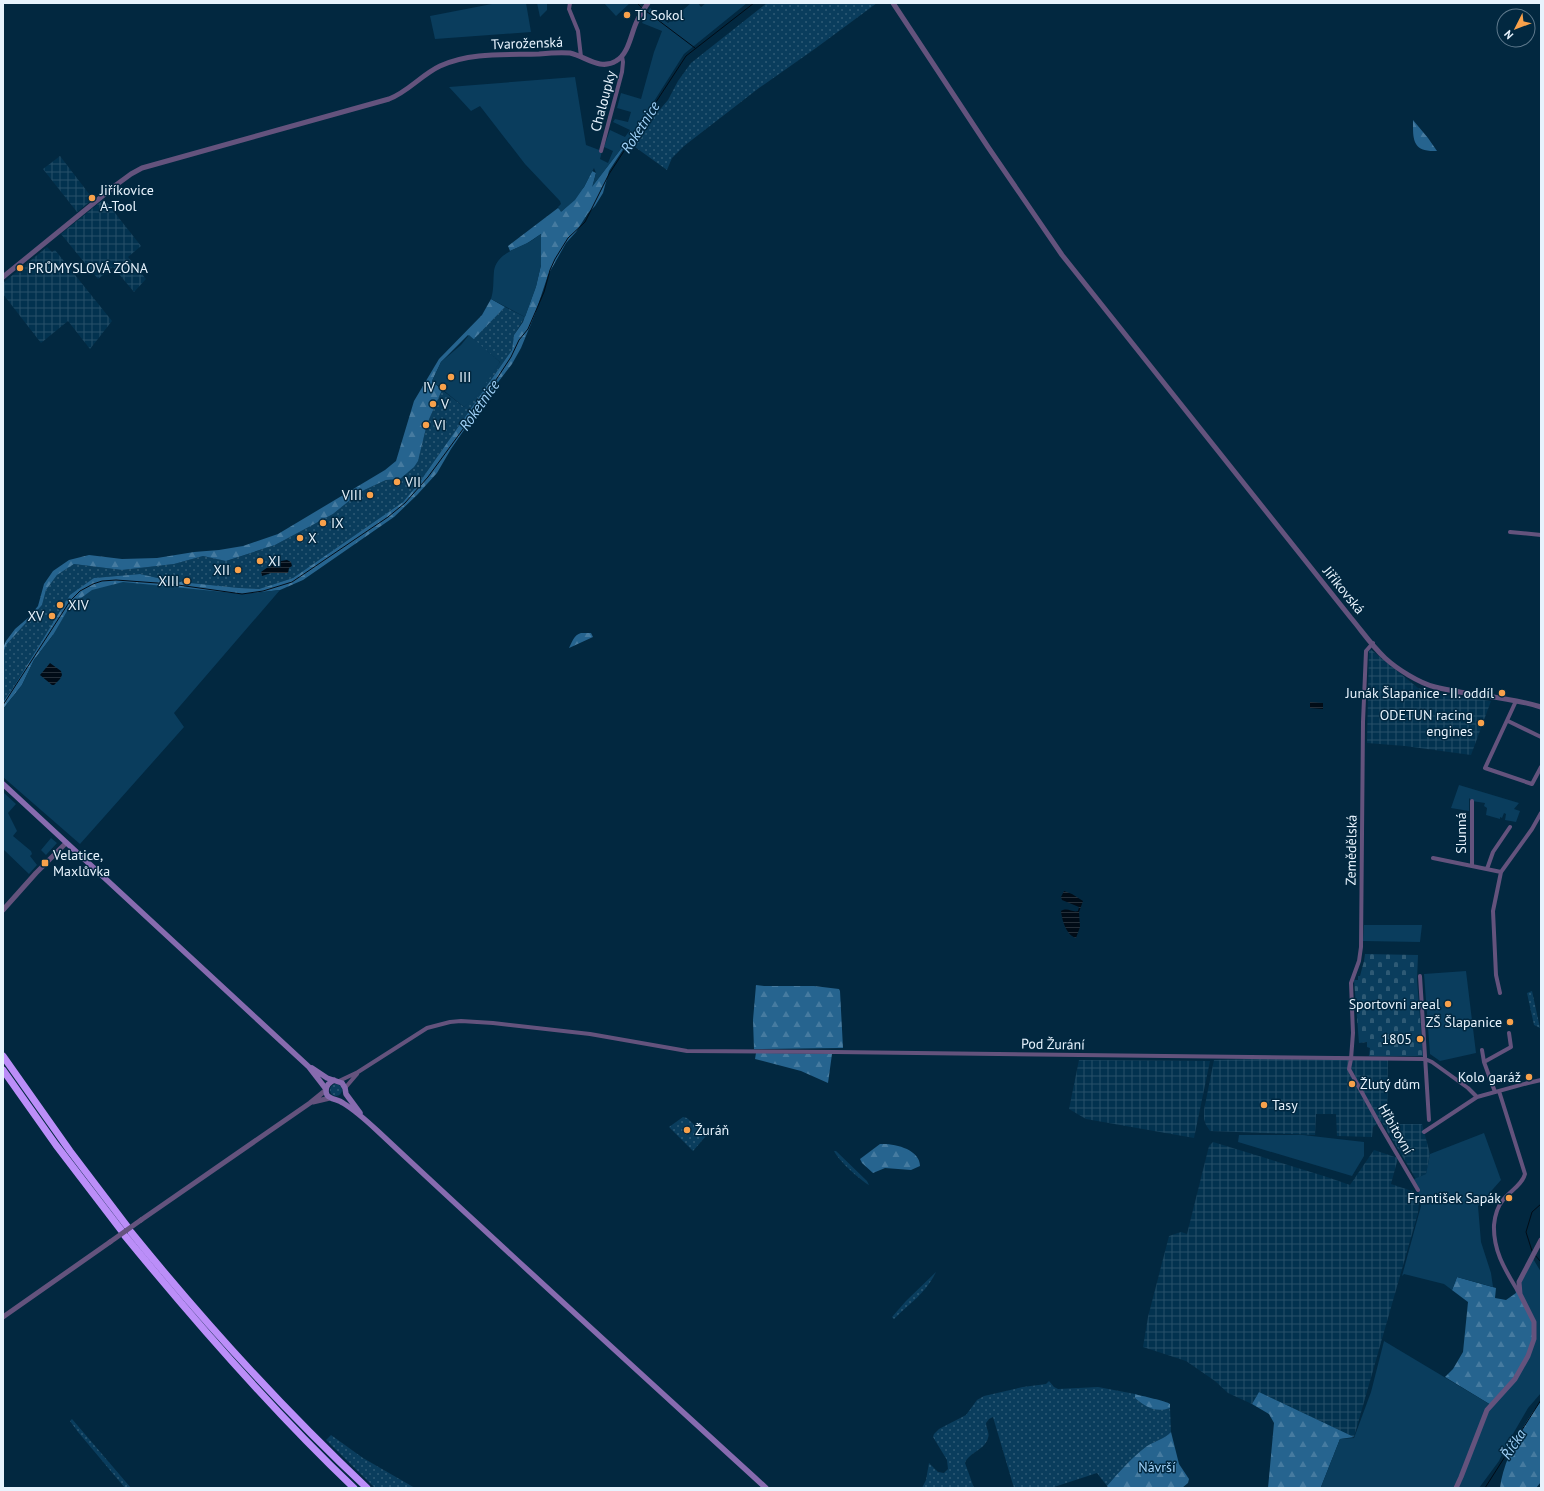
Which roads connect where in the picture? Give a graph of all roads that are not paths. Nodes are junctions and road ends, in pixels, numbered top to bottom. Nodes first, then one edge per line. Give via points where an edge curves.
1 (570, 3) edge
2 (893, 3) edge
3 (646, 5) edge
4 (622, 56) junction
5 (581, 57) junction
6 (601, 151) dead end
7 (3, 277) edge
8 (1510, 532) dead end
9 (1541, 535) edge
10 (1373, 643) junction
11 (1516, 701) junction
12 (1541, 707) edge
13 (1508, 721) junction
14 (1541, 737) edge
15 (1541, 767) edge
16 (3, 784) edge
17 (1472, 802) dead end
18 (1541, 813) edge
19 (1510, 827) dead end
20 (66, 843) junction
21 (1433, 858) dead end
22 (1472, 866) junction
23 (1487, 869) junction
24 (1501, 872) junction
25 (3, 910) edge
26 (1420, 976) dead end
27 (1500, 993) dead end
28 (1509, 1033) dead end
29 (1482, 1050) dead end
30 (3, 1056) edge
31 (1352, 1059) junction
32 (1425, 1059) junction
33 (1484, 1062) junction
34 (309, 1067) junction
35 (3, 1070) edge
36 (358, 1072) junction
37 (1541, 1080) edge
38 (337, 1081) junction
39 (326, 1090) junction
40 (345, 1090) junction
41 (1497, 1092) junction
42 (1477, 1097) junction
43 (330, 1098) junction
44 (337, 1099) junction
45 (310, 1103) junction
46 (362, 1116) junction
47 (1429, 1120) dead end
48 (1424, 1132) dead end
49 (1418, 1190) dead end
50 (126, 1231) junction
51 (1541, 1240) edge
52 (1520, 1294) junction
53 (3, 1317) edge
54 (354, 1488) edge
55 (366, 1488) edge
56 (766, 1488) edge
57 (1456, 1488) edge

1 - 5 street via 569,9 578,31
2 - 10 street, Jiříkovská via 1062,255
3 - 4 street
4 - 5 street, Tvaroženská via 615,62 601,64
4 - 6 street, Chaloupky via 623,66
5 - 7 street, Tvaroženská via 558,53 460,60 430,71 389,99 152,164 137,170 107,192
8 - 9 street
10 - 11 street, Jiříkovská via 1385,658 1421,682 1435,687
10 - 31 street, Zemědělská via 1366,651 1361,947 1351,982
11 - 12 street, Jiříkovská
11 - 13 street
13 - 14 street
13 - 15 street via 1485,768 1532,784
16 - 20 main road
17 - 22 street, Slunná
18 - 24 street
19 - 23 street via 1493,852
20 - 25 street
20 - 34 main road
21 - 22 street
22 - 23 street
23 - 24 street
24 - 27 street via 1493,911 1496,975
26 - 32 street
28 - 33 street via 1511,1047
29 - 33 street
30 - 50 highway
31 - 32 street
31 - 36 street, Pod Žurání via 687,1052 590,1034 461,1021 427,1028
31 - 49 street, Hřbitovní via 1349,1069
32 - 42 street
32 - 47 street
33 - 41 street
34 - 38 main road
34 - 39 main road
35 - 50 highway via 59,1150
36 - 38 street
36 - 40 street
37 - 41 street, Hřbitovní
38 - 39 main road via 328,1083
38 - 40 main road via 344,1085
39 - 43 main road
39 - 45 street
40 - 44 main road via 343,1096
40 - 46 main road
41 - 42 street, Hřbitovní
41 - 52 street via 1525,1174 1524,1180 1498,1207 1495,1246 1503,1267
42 - 48 street, Hřbitovní
43 - 44 main road
43 - 45 street
44 - 46 main road
45 - 53 street, bridge
46 - 56 main road
50 - 54 highway via 177,1299 231,1360
50 - 55 highway via 246,1366
51 - 52 street via 1519,1282
52 - 57 street via 1534,1322 1534,1339 1515,1380 1487,1410

